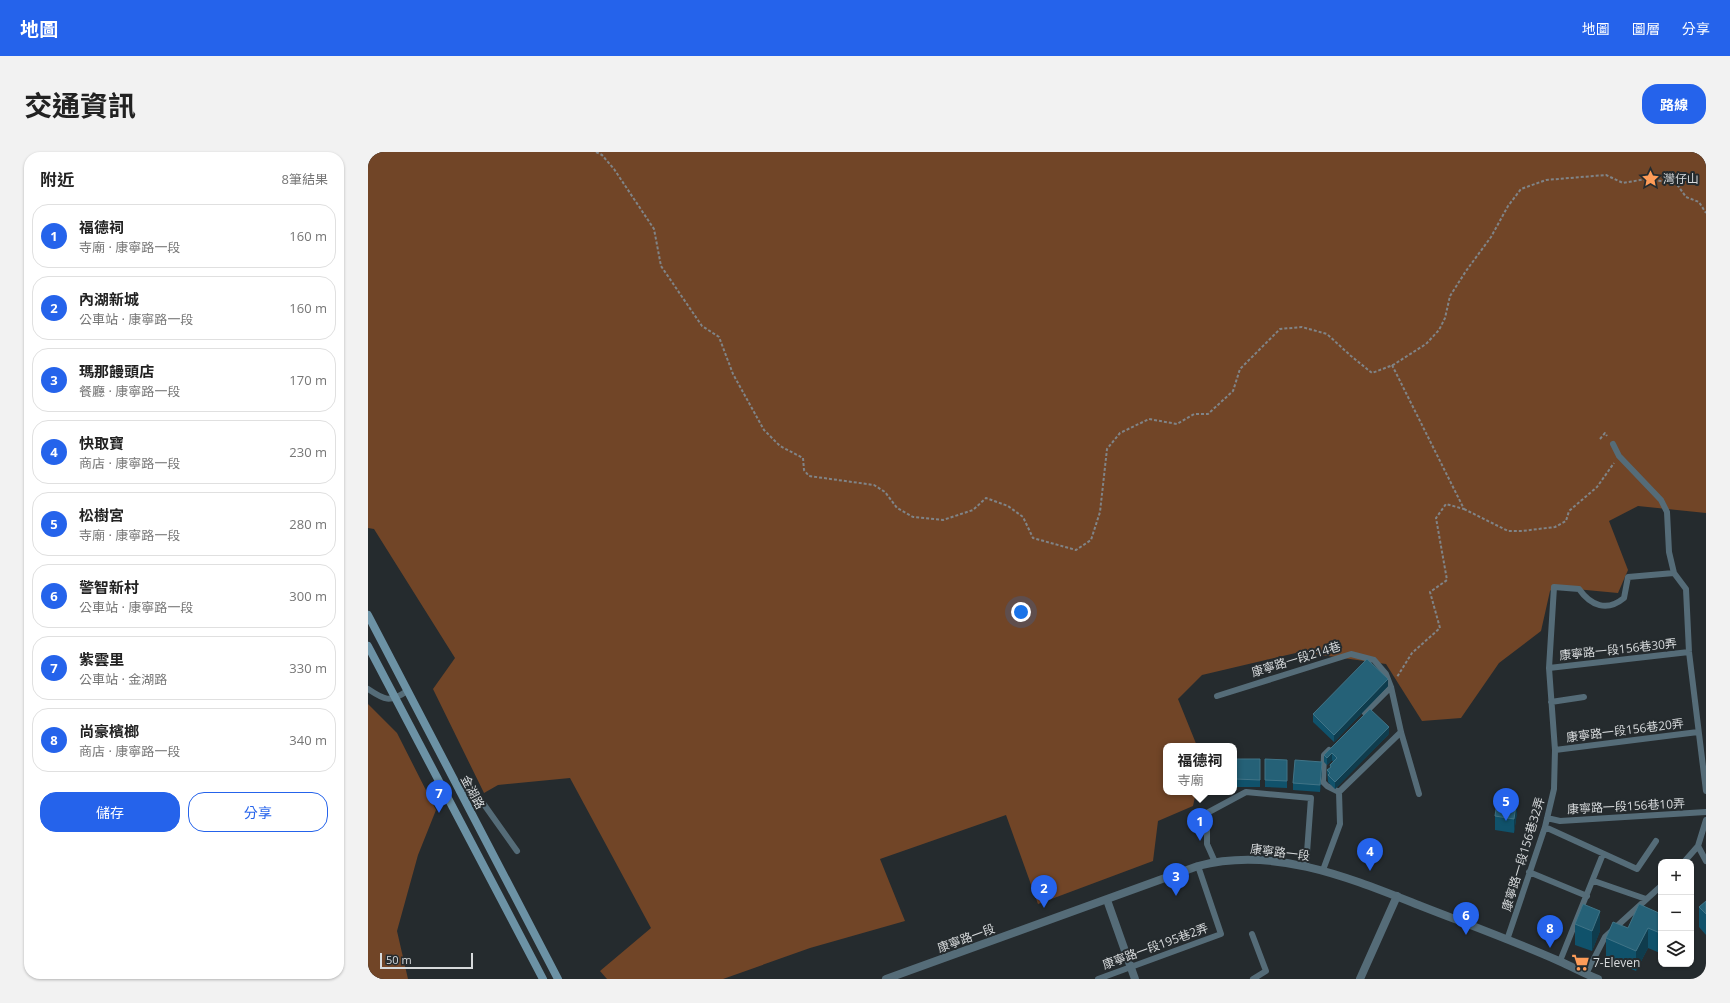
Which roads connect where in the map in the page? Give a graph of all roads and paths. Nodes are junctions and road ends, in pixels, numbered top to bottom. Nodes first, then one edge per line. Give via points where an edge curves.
1 (596, 152) edge
2 (1706, 213) edge
3 (1392, 365) junction
4 (1612, 444) dead end
5 (1619, 456) junction
6 (1464, 509) junction
7 (1674, 573) junction
8 (368, 615) edge
9 (368, 646) edge
10 (1689, 652) junction
11 (1549, 668) junction
12 (1391, 687) junction
13 (368, 689) edge
14 (407, 691) junction
15 (1217, 696) dead end
16 (1584, 697) dead end
17 (396, 699) junction
18 (1551, 702) junction
19 (1363, 716) edge
20 (1401, 732) junction
21 (1698, 732) junction
22 (1335, 744) edge
23 (1555, 750) junction
24 (459, 791) junction
25 (1706, 791) edge
26 (1339, 792) junction
27 (1419, 794) dead end
28 (1706, 812) edge
29 (1547, 818) junction
30 (1706, 820) edge
31 (1545, 827) junction
32 (1656, 841) dead end
33 (1698, 846) junction
34 (517, 851) dead end
35 (1603, 854) junction
36 (1687, 859) edge
37 (1706, 861) edge
38 (1215, 862) junction
39 (1198, 866) junction
40 (1306, 866) junction
41 (1323, 870) junction
42 (1529, 872) junction
43 (1594, 881) junction
44 (1658, 889) edge
45 (1397, 896) junction
46 (1587, 896) junction
47 (1646, 899) junction
48 (1107, 900) junction
49 (1252, 934) dead end
50 (1507, 940) junction
51 (1560, 961) junction
52 (1131, 967) junction
53 (1586, 974) junction
54 (543, 979) edge
55 (558, 979) edge
56 (886, 979) edge
57 (1098, 979) edge
58 (1136, 979) edge
59 (1253, 979) edge
60 (1360, 979) edge
61 (1598, 979) edge

1 - 3 path via 614,169 654,229 661,266 702,326 720,337 733,374 764,430 780,446 803,458 804,470 809,476 874,485 885,492 897,508 913,518 943,520 973,510 986,498 1008,506 1023,517 1033,538 1076,550 1091,540 1100,512 1107,449 1120,433 1148,419 1177,424 1194,414 1208,414 1233,391 1240,369 1280,329 1302,327 1327,334 1372,373
2 - 3 path via 1699,202 1686,197 1676,183 1646,179 1624,183 1606,175 1546,180 1521,188 1450,296 1445,318 1439,330 1426,344
3 - 6 path
4 - 5 lane
5 - 6 path via 1597,487 1569,511 1566,521 1555,527 1508,531
5 - 7 lane via 1661,500 1667,512 1669,552
6 - 12 path via 1446,504 1436,518 1447,580 1430,592 1440,628 1412,653
7 - 10 lane via 1686,589
7 - 11 lane, 康寧路一段156巷32弄 via 1628,577 1624,598 1615,605 1596,605 1584,597 1579,589 1554,587
8 - 14 main road, 金湖路
9 - 17 main road, 金湖路
10 - 11 lane, 康寧路一段156巷30弄
10 - 21 lane
11 - 18 lane, 康寧路一段156巷32弄
12 - 15 lane, 康寧路一段214巷 via 1386,674 1374,660 1351,654
12 - 19 lane
12 - 20 lane, 康寧路一段214巷
13 - 17 lane via 381,698
14 - 17 lane
14 - 24 main road, 金湖路
16 - 18 lane
17 - 54 main road, 金湖路
18 - 23 lane, 康寧路一段156巷32弄
20 - 26 lane
20 - 27 lane, 康寧路一段214巷
21 - 23 lane, 康寧路一段156巷20弄
21 - 25 lane
22 - 26 lane via 1324,755 1323,782
23 - 29 lane, 康寧路一段156巷32弄 via 1554,788
24 - 34 lane via 473,789
24 - 55 main road, 金湖路
26 - 41 lane via 1340,824
28 - 29 lane, 康寧路一段156巷10弄 via 1560,820
29 - 31 lane, 康寧路一段156巷32弄
30 - 33 lane
31 - 35 lane
31 - 42 lane, 康寧路一段156巷32弄
32 - 35 lane via 1637,869
33 - 36 lane
33 - 37 lane
35 - 43 lane
38 - 39 street, 康寧路一段
38 - 40 street, 康寧路一段 via 1260,859
38 - 40 lane via 1207,844 1207,813 1246,792 1311,798
39 - 48 street, 康寧路一段
39 - 52 lane, 康寧路一段195巷2弄 via 1221,934
40 - 41 street, 康寧路一段
41 - 45 street, 康寧路一段
42 - 46 lane
42 - 50 lane, 康寧路一段156巷32弄
43 - 46 lane
43 - 47 lane
44 - 47 lane
45 - 50 street, 康寧路一段
45 - 60 street
46 - 51 lane
47 - 53 lane via 1605,937
48 - 52 street
48 - 56 street, 康寧路一段
49 - 59 lane via 1266,971
50 - 51 street, 康寧路一段
51 - 53 street, 康寧路一段
52 - 57 lane, 康寧路一段195巷2弄
52 - 58 street
53 - 61 street, 康寧路一段

